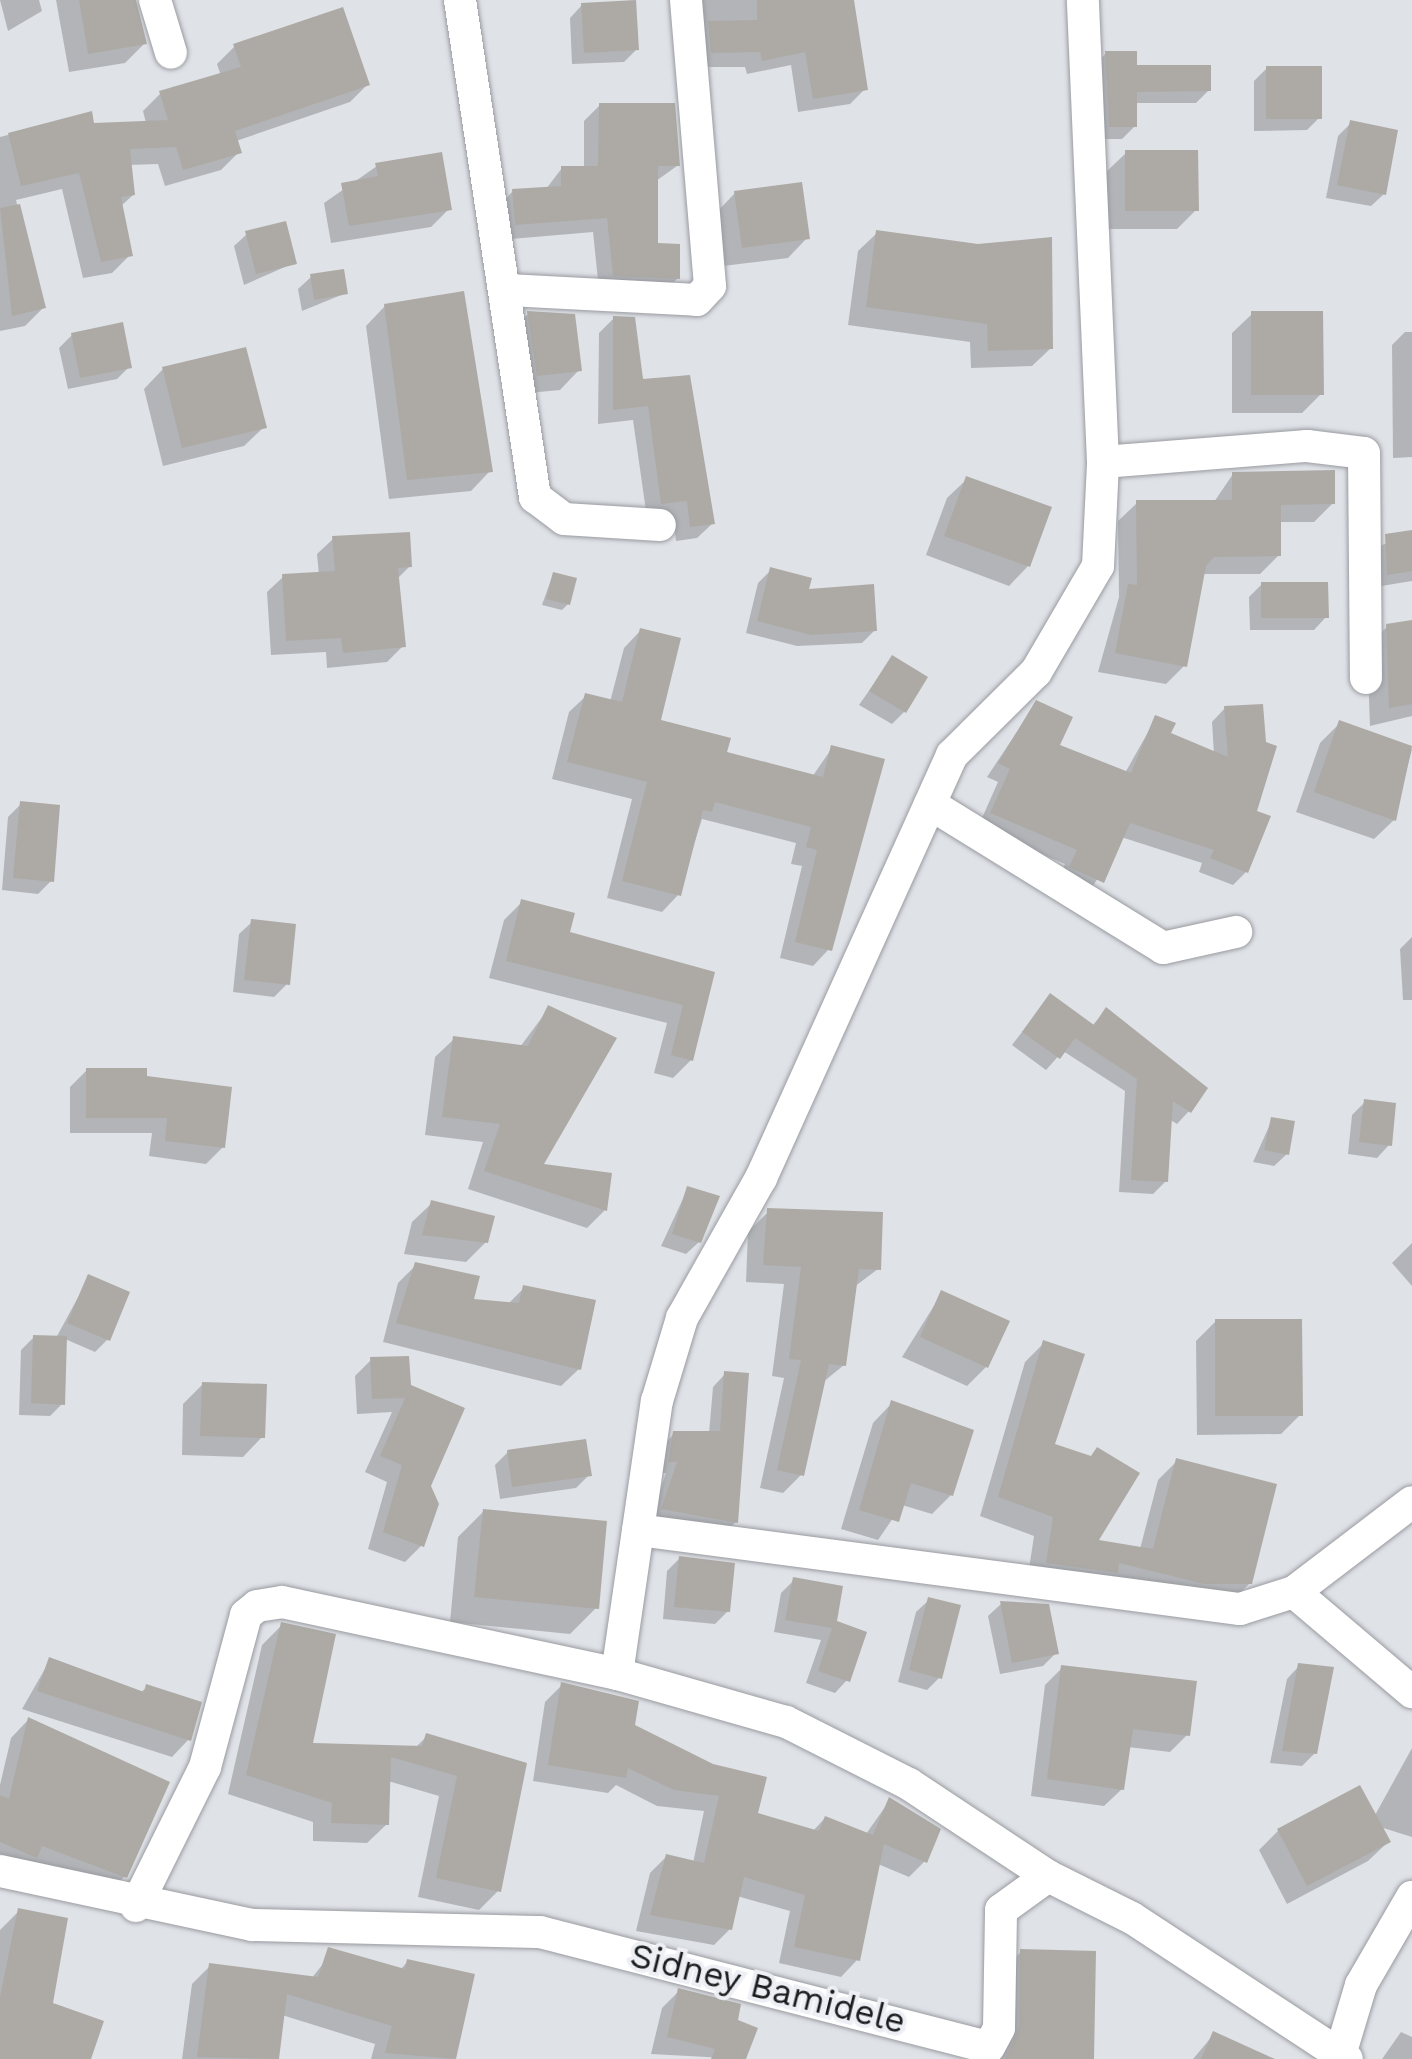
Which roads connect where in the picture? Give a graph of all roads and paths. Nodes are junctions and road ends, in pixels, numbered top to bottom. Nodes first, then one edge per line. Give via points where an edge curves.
1 (155, 0) edge
2 (460, 0) edge
3 (686, 0) edge
4 (1083, 0) edge
5 (171, 54) dead end
6 (508, 290) junction
7 (1103, 462) junction
8 (660, 525) dead end
9 (1366, 678) dead end
10 (930, 804) junction
11 (1236, 932) dead end
12 (1412, 1502) edge
13 (638, 1530) junction
14 (1294, 1592) junction
15 (617, 1674) junction
16 (1412, 1692) edge
17 (0, 1871) edge
18 (1048, 1876) junction
19 (1412, 1897) edge
20 (136, 1906) junction
21 (1344, 2057) edge

1 - 5 street
2 - 6 street
3 - 6 street via 710,286 696,300
4 - 7 street
6 - 8 street via 536,498 564,518
7 - 9 street via 1308,446 1364,453
7 - 10 street via 1104,544 1072,623 998,715 952,755
10 - 11 street via 1163,948
10 - 13 street via 761,1178 682,1318 657,1401
12 - 14 street
13 - 14 street via 1168,1605 1240,1609
13 - 15 street
14 - 16 street
15 - 18 street via 786,1722 910,1784
15 - 20 street via 282,1602 257,1606 246,1615 205,1767
17 - 20 street, Sidney Bamidele
18 - 20 street, Sidney Bamidele via 1000,1910 1000,2028 989,2047 540,1932 252,1925
18 - 21 street via 1132,1918
19 - 21 street via 1361,1986

